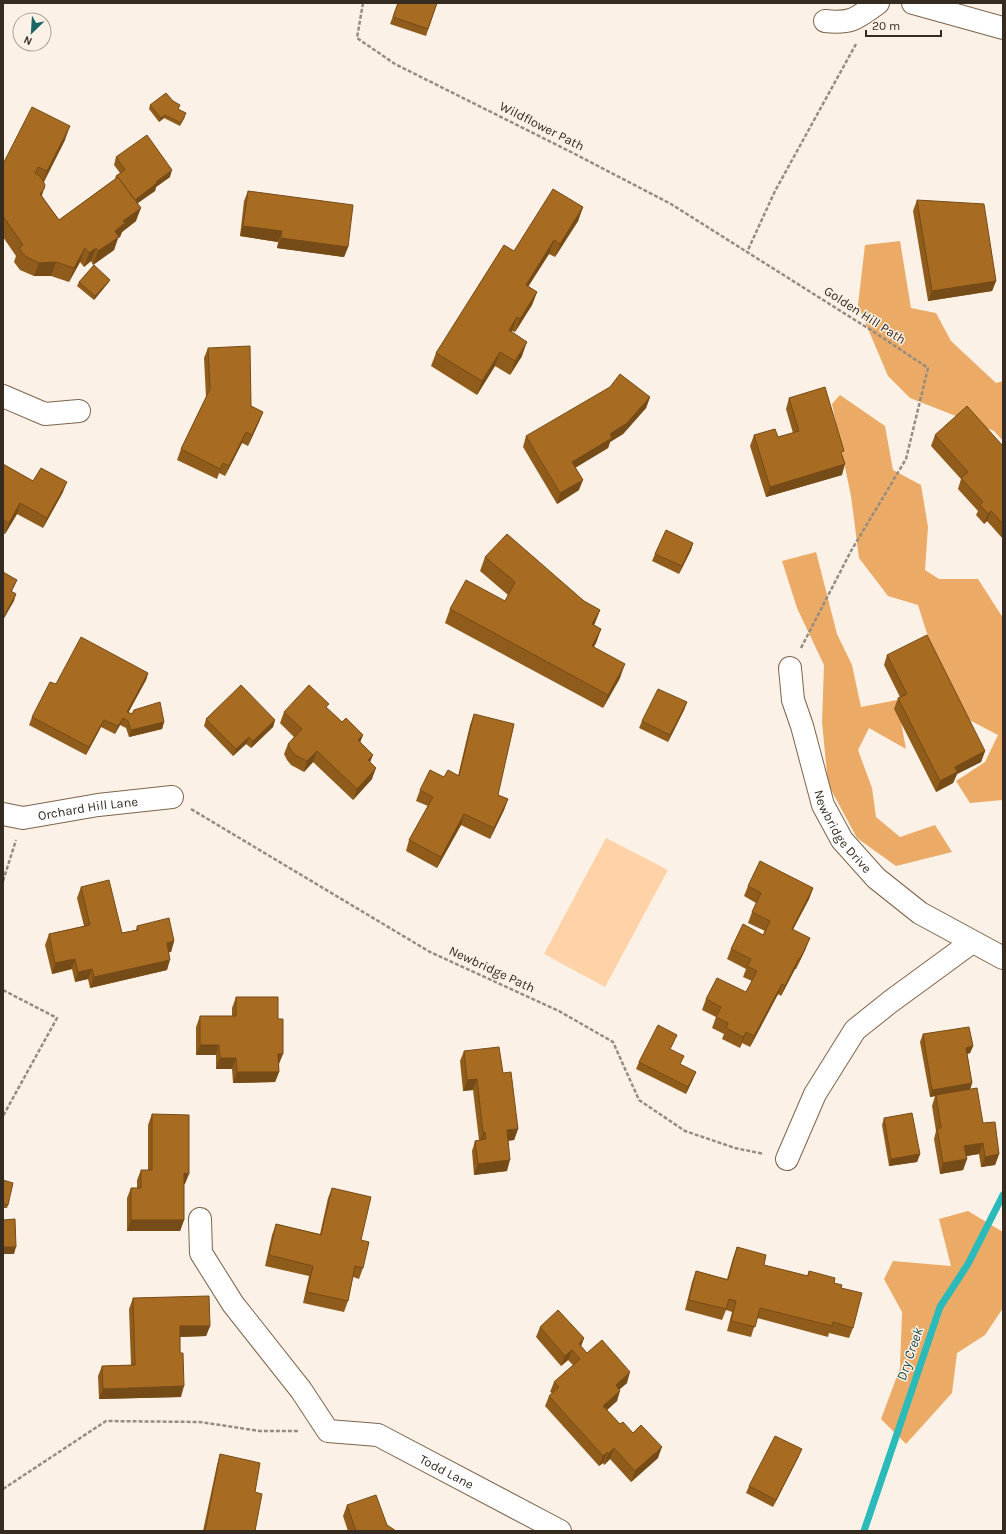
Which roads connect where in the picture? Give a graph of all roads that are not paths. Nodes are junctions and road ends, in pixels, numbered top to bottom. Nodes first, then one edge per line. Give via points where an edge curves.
1 (878, 3) edge
2 (913, 3) edge
3 (826, 21) dead end
4 (1003, 28) edge
5 (3, 396) edge
6 (79, 411) dead end
7 (790, 668) road end
8 (172, 797) road end
9 (13, 816) edge
10 (972, 942) junction
11 (1003, 958) edge
12 (787, 1159) road end
13 (200, 1219) dead end
14 (560, 1531) edge

1 - 3 street via 853,20 840,23
2 - 4 street
5 - 6 street via 45,414
7 - 10 street, Newbridge Drive via 793,700 823,805 842,840 876,878 920,913
8 - 9 street, Orchard Hill Lane
10 - 11 street, Newbridge Drive
10 - 12 street via 855,1030 815,1094
13 - 14 street, Todd Lane via 201,1253 233,1304 328,1430 378,1435

